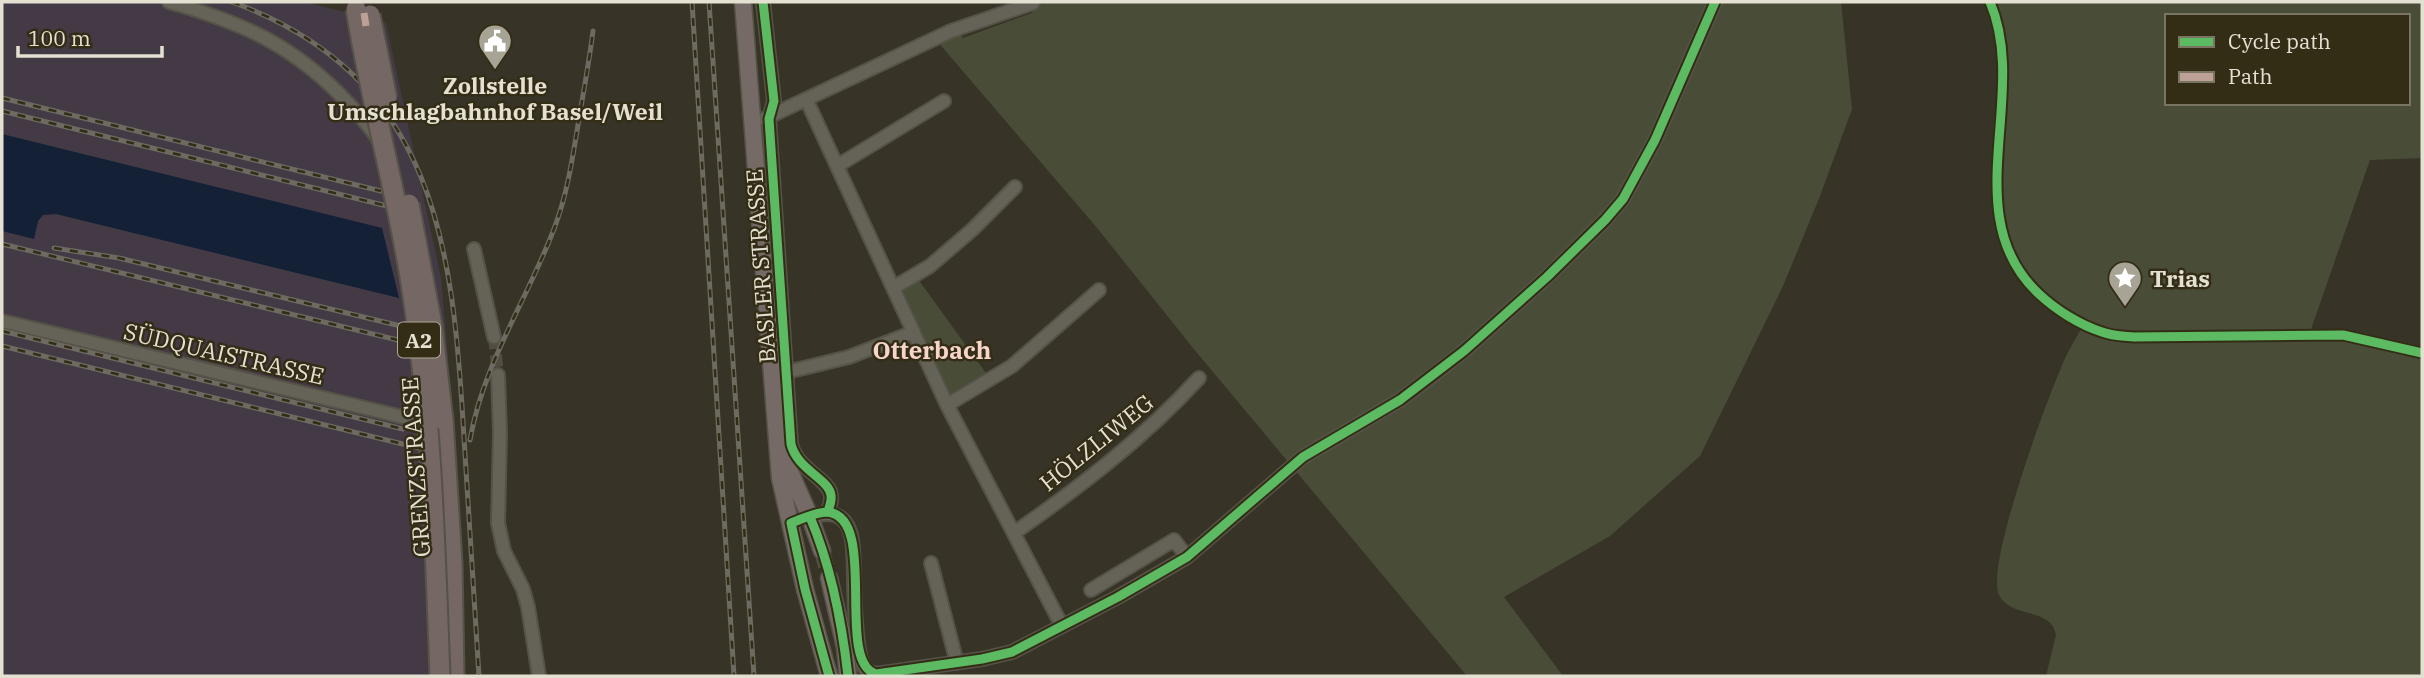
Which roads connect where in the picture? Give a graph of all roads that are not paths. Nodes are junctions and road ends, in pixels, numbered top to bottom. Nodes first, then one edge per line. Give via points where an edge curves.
1 (169, 2) edge
2 (743, 2) edge
3 (763, 2) edge
4 (1715, 2) edge
5 (1033, 3) edge
6 (362, 6) edge
7 (807, 101) junction
8 (944, 102) dead end
9 (761, 119) junction
10 (837, 166) junction
11 (1016, 187) dead end
12 (474, 249) dead end
13 (893, 288) junction
14 (1099, 290) dead end
15 (2, 321) edge
16 (914, 332) junction
17 (494, 337) tunnel mouth
18 (787, 372) junction
19 (498, 375) tunnel mouth
20 (1199, 378) dead end
21 (947, 405) junction
22 (436, 425) junction
23 (779, 446) junction
24 (828, 512) junction
25 (810, 517) junction
26 (791, 523) junction
27 (1014, 533) junction
28 (822, 551) tunnel mouth
29 (1187, 557) junction
30 (931, 563) dead end
31 (830, 578) tunnel mouth
32 (1091, 590) dead end
33 (1062, 626) junction
34 (957, 663) junction
35 (440, 676) edge
36 (446, 676) edge
37 (454, 676) edge
38 (539, 676) edge
39 (829, 676) edge
40 (848, 676) edge

1 - 22 street, GRENZSTRASSE via 243,26 284,48 320,75 376,137 399,186 417,269
2 - 9 main road
3 - 9 street, BASLER STRASSE via 774,101
4 - 29 street via 1656,140 1605,220 1464,351 1400,400 1303,457
5 - 7 street via 951,31
6 - 35 highway, A2, bridge via 362,48 417,323 431,451
6 - 37 highway, A2, bridge via 419,249 437,364 452,562
7 - 9 street
7 - 10 street
8 - 10 street
9 - 18 street, BASLER STRASSE
9 - 23 main road
10 - 13 street
11 - 13 street via 930,266
12 - 17 street
13 - 16 street
14 - 21 street via 1012,366
15 - 22 street, SÜDQUAISTRASSE
16 - 18 street via 849,357
16 - 21 street
18 - 24 street, BASLER STRASSE via 794,454 829,488
19 - 38 street via 498,523 504,551 528,607
20 - 27 street, HÖLZLIWEG via 1117,457
21 - 27 street
22 - 36 street, GRENZSTRASSE
23 - 25 main road
23 - 26 main road via 780,478
24 - 25 street
24 - 34 street via 845,522 853,542 856,616 865,668 886,674
25 - 26 main road
25 - 28 main road
26 - 39 main road
27 - 33 street
29 - 32 street via 1174,540
29 - 33 street
30 - 34 street
31 - 40 main road
33 - 34 street via 1012,652

